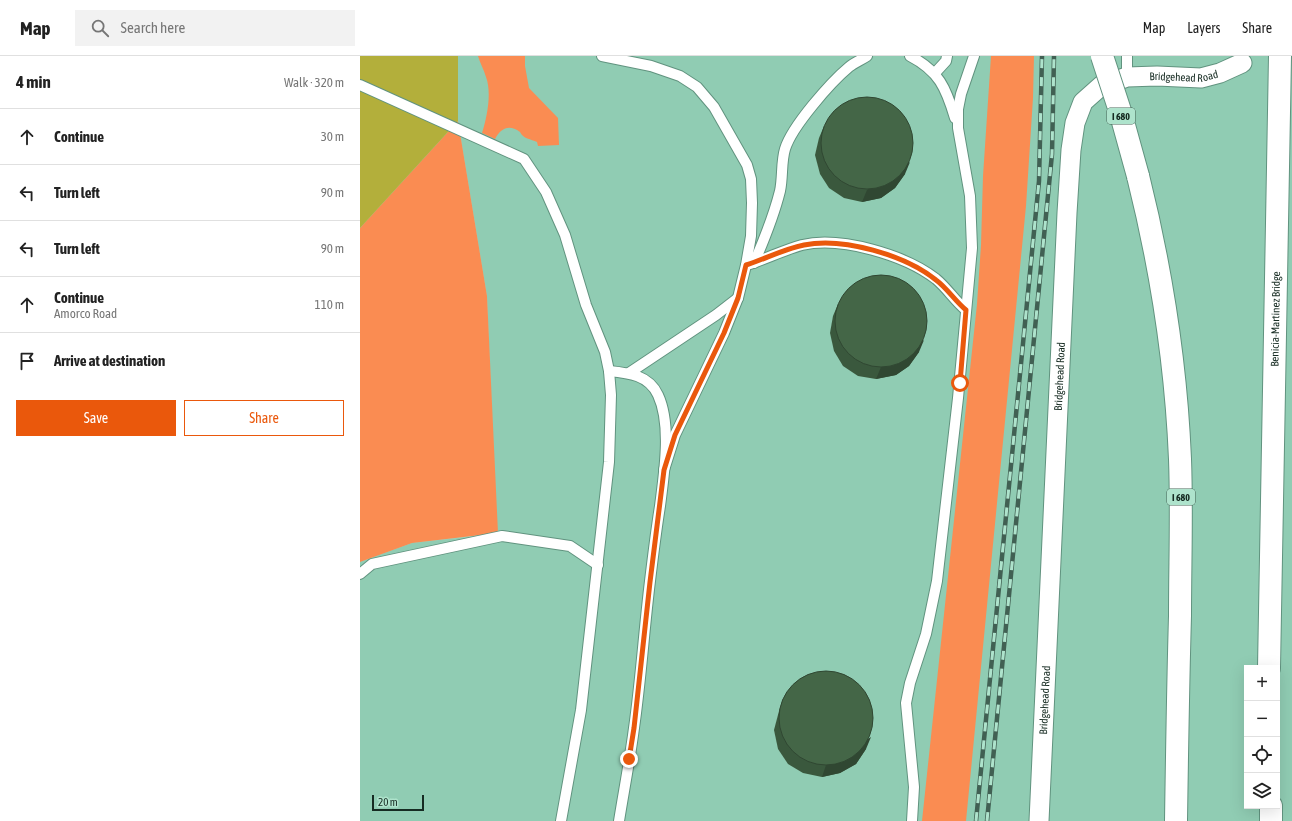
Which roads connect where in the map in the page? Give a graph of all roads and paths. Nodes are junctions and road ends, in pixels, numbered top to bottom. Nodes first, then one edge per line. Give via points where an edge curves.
1 (602, 56) edge
2 (867, 56) edge
3 (910, 56) edge
4 (947, 56) edge
5 (974, 56) edge
6 (1102, 56) edge
7 (1127, 56) edge
8 (1280, 56) edge
9 (1242, 63) dead end
10 (934, 73) junction
11 (1127, 77) junction
12 (360, 85) edge
13 (958, 128) junction
14 (750, 264) junction
15 (738, 298) junction
16 (966, 310) junction
17 (609, 371) junction
18 (628, 373) junction
19 (664, 470) junction
20 (598, 565) junction
21 (360, 574) edge
22 (1269, 665) edge
23 (1271, 809) edge
24 (561, 821) edge
25 (619, 821) edge
26 (912, 821) edge
27 (1039, 821) edge
28 (1176, 821) edge
29 (1272, 821) edge

1 - 14 lane via 651,66 680,76 697,87 714,107 747,164 751,179
2 - 14 lane via 850,66 832,83 792,134 785,148 776,205 762,244
3 - 10 lane via 922,62
4 - 10 lane via 946,61
5 - 13 lane via 958,108
6 - 28 highway, I 680, bridge via 1120,111 1151,232 1174,382 1181,535
7 - 11 lane
8 - 22 highway, Benicia-Martinez Bridge
9 - 11 street, Bridgehead Road via 1201,78
10 - 13 lane via 949,96
11 - 27 street, Bridgehead Road via 1101,86 1083,102 1075,123 1071,150
12 - 17 lane via 524,159 546,192 565,235 586,305 606,352
13 - 16 lane via 968,180 972,221
14 - 15 lane
14 - 16 lane via 782,251 820,242 864,248 917,267 937,280
15 - 18 lane
15 - 19 lane via 675,435
16 - 26 lane via 937,581 926,634 906,703 914,787
17 - 18 lane
17 - 20 lane via 610,447
18 - 19 lane via 640,377 651,385 658,395 666,437
19 - 25 lane via 634,728
20 - 21 lane via 570,546 502,536 372,564
20 - 24 lane via 581,710
23 - 29 highway

